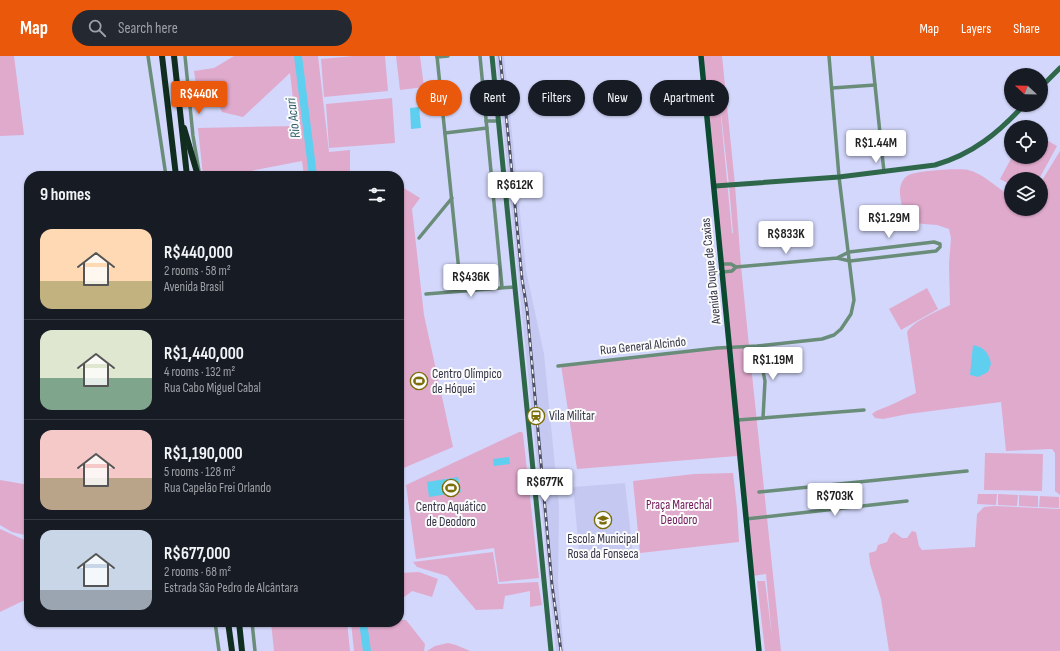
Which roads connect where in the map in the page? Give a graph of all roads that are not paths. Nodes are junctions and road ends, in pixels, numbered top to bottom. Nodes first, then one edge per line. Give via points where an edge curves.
1 (148, 56) edge
2 (162, 56) edge
3 (174, 56) edge
4 (186, 56) edge
5 (448, 56) edge
6 (480, 56) edge
7 (492, 56) edge
8 (701, 56) edge
9 (829, 56) edge
10 (872, 56) edge
11 (437, 57) edge
12 (1060, 68) edge
13 (1048, 80) edge
14 (875, 85) junction
15 (832, 88) junction
16 (1018, 112) edge
17 (181, 120) junction
18 (499, 121) junction
19 (486, 122) junction
20 (487, 128) junction
21 (445, 133) junction
22 (165, 171) edge
23 (175, 171) edge
24 (186, 171) edge
25 (198, 171) edge
26 (198, 171) edge
27 (884, 172) junction
28 (839, 177) junction
29 (715, 186) junction
30 (452, 198) junction
31 (419, 238) dead end
32 (894, 247) junction
33 (849, 252) junction
34 (894, 256) junction
35 (837, 258) junction
36 (850, 261) junction
37 (722, 264) junction
38 (736, 267) junction
39 (723, 272) junction
40 (502, 287) junction
41 (514, 287) junction
42 (461, 291) junction
43 (426, 294) dead end
44 (758, 346) junction
45 (730, 347) junction
46 (558, 366) dead end
47 (864, 410) dead end
48 (763, 418) junction
49 (738, 420) junction
50 (967, 471) dead end
51 (759, 492) dead end
52 (907, 501) dead end
53 (746, 519) junction
54 (216, 627) edge
55 (229, 627) edge
56 (240, 627) edge
57 (253, 627) edge
58 (219, 651) edge
59 (232, 651) edge
60 (242, 651) edge
61 (255, 651) edge
62 (551, 651) edge
63 (760, 651) edge

1 - 22 street
2 - 23 highway
3 - 17 highway
4 - 26 street
5 - 11 street
6 - 19 street
7 - 18 street
8 - 29 main road, Avenida Duque de Caxias
9 - 15 street
10 - 14 street
11 - 21 street
12 - 13 street
14 - 15 street
14 - 27 street
15 - 28 street
16 - 27 street via 1006,125 966,154 935,165
17 - 24 highway
17 - 25 highway
18 - 19 street
18 - 41 street
19 - 20 street
20 - 21 street
20 - 40 street
21 - 30 street
27 - 28 street
28 - 29 street
28 - 33 street
29 - 37 main road, Avenida Duque de Caxias
30 - 31 street
30 - 42 street
32 - 33 street
32 - 34 street
32 - 34 street via 934,242 940,244 936,251
33 - 35 street
33 - 36 street
34 - 36 street
35 - 36 street
35 - 38 street
36 - 44 street, Rua General Alcindo via 854,300 851,314 834,335 822,339
37 - 38 street
37 - 39 main road, Avenida Duque de Caxias
38 - 39 street via 732,271
39 - 45 main road, Avenida Duque de Caxias
40 - 41 street
40 - 42 street
41 - 62 street
42 - 43 street
44 - 45 street, Rua General Alcindo
44 - 48 street via 765,381
45 - 46 street, Rua General Alcindo
45 - 49 main road, Avenida Duque de Caxias
47 - 48 street
48 - 49 street
49 - 53 main road, Avenida Duque de Caxias
50 - 51 street
52 - 53 street
53 - 63 main road, Avenida Duque de Caxias
54 - 58 street
55 - 59 highway
56 - 60 highway
57 - 61 street

